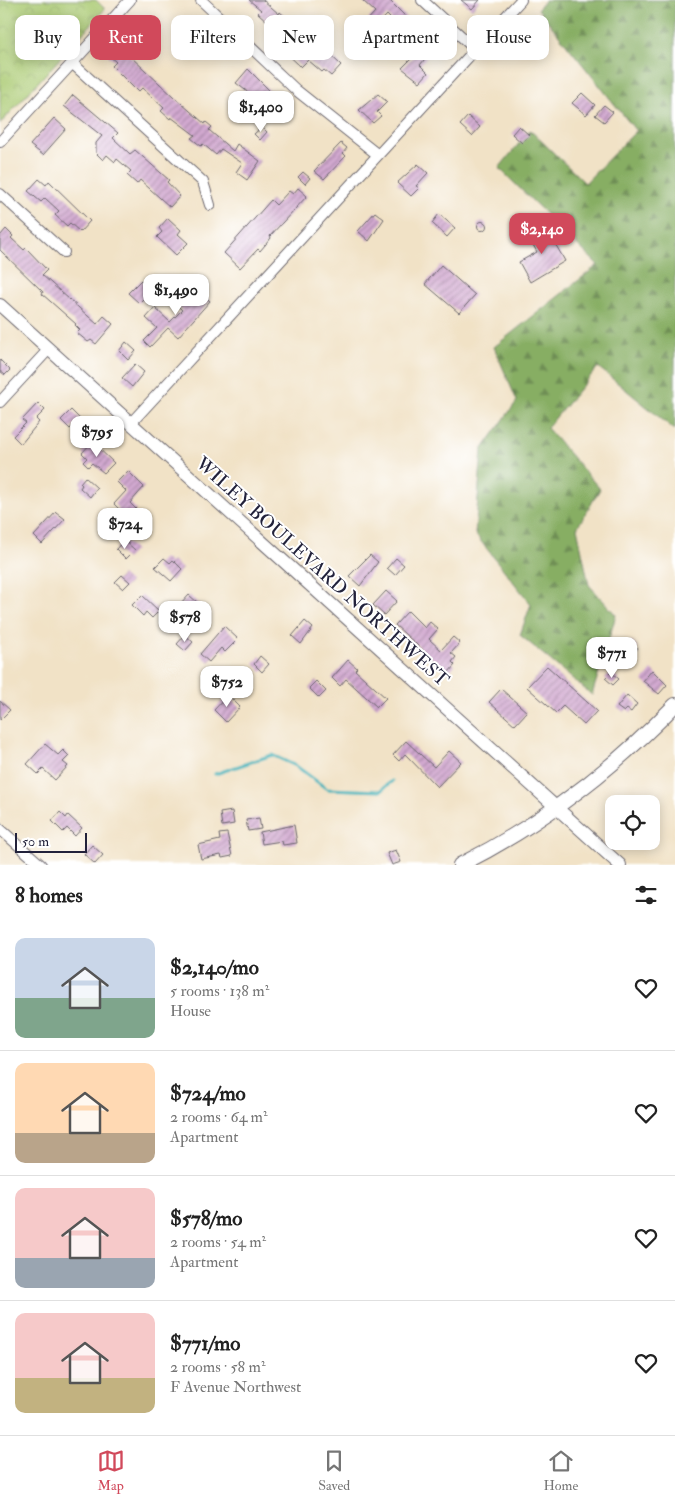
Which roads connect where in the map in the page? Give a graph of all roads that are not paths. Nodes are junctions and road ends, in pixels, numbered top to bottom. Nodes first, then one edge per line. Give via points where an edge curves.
1 (130, 0) edge
2 (201, 0) edge
3 (422, 0) edge
4 (521, 0) edge
5 (508, 15) edge
6 (467, 42) edge
7 (467, 60) edge
8 (72, 63) junction
9 (0, 142) edge
10 (378, 155) junction
11 (0, 194) edge
12 (210, 205) dead end
13 (64, 252) dead end
14 (0, 305) edge
15 (49, 349) junction
16 (0, 402) edge
17 (131, 423) junction
18 (675, 705) edge
19 (556, 808) junction
20 (0, 829) edge
21 (41, 865) edge
22 (460, 865) edge
23 (620, 865) edge

1 - 8 street
2 - 10 street via 296,90
3 - 6 street
4 - 5 street
7 - 10 street
8 - 9 street
8 - 12 street via 203,182
10 - 17 street
11 - 13 street
14 - 15 street, WILEY BOULEVARD NORTHWEST
15 - 16 street
15 - 17 street, WILEY BOULEVARD NORTHWEST
17 - 19 street, WILEY BOULEVARD NORTHWEST
18 - 19 main road via 636,743
19 - 22 main road via 492,849
19 - 23 street, WILEY BOULEVARD NORTHWEST
20 - 21 street

